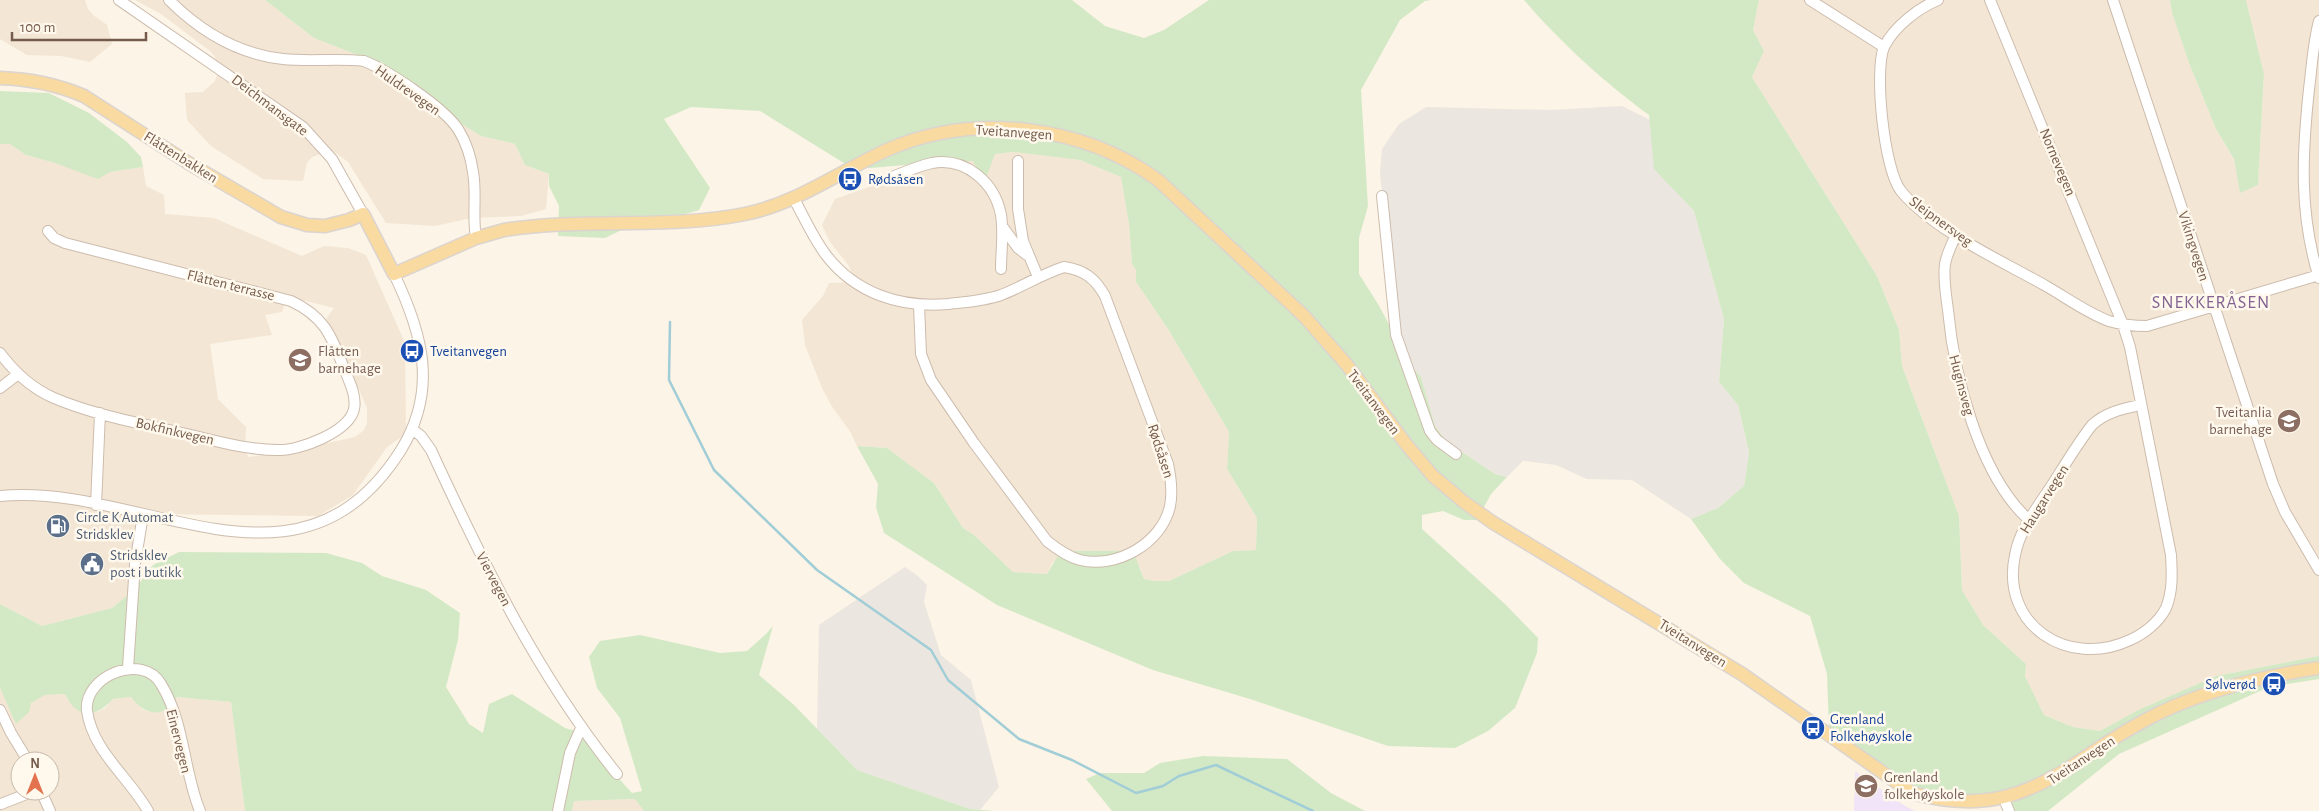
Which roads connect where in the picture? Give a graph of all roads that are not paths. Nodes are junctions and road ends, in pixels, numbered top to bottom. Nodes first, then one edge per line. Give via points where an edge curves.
1 (119, 0) edge
2 (169, 0) edge
3 (1810, 0) edge
4 (1938, 0) edge
5 (1990, 0) edge
6 (2113, 0) edge
7 (2319, 21) edge
8 (1884, 47) junction
9 (0, 78) edge
10 (1018, 161) dead end
11 (892, 177) dead end
12 (1382, 196) dead end
13 (794, 198) junction
14 (363, 214) junction
15 (1002, 226) junction
16 (48, 230) dead end
17 (1956, 235) junction
18 (476, 238) junction
19 (1028, 256) junction
20 (1001, 269) dead end
21 (394, 274) junction
22 (2319, 276) edge
23 (1038, 277) junction
24 (919, 305) junction
25 (2213, 306) junction
26 (2123, 325) junction
27 (0, 353) edge
28 (17, 375) junction
29 (0, 388) edge
30 (2140, 405) junction
31 (355, 408) joint
32 (100, 413) junction
33 (412, 429) junction
34 (1456, 454) dead end
35 (0, 496) edge
36 (96, 505) junction
37 (143, 514) junction
38 (2029, 520) junction
39 (2319, 570) edge
40 (128, 668) junction
41 (2319, 668) edge
42 (0, 710) edge
43 (581, 728) junction
44 (22, 751) edge
45 (616, 774) dead end
46 (2007, 807) edge
47 (148, 811) edge
48 (200, 811) edge
49 (558, 811) edge

1 - 14 street, Deichmansgate via 303,127 332,159
2 - 18 street, Huldrevegen via 201,29 223,42 252,53 283,59 364,61 435,107 457,128 469,154 474,175 473,223
3 - 8 street
4 - 8 street via 1909,18
5 - 26 street, Nornevegen
6 - 25 street, Vikingvegen
7 - 22 street via 2302,175 2310,243
8 - 17 street, Sleipnersveg via 1881,70 1883,132 1892,177 1910,201
9 - 14 main road, Flåttenbakken via 43,82 84,96 190,164 294,222 325,226
10 - 19 street via 1018,209 1022,241
11 - 15 street via 934,163 963,166 988,185 996,198
12 - 34 street via 1396,335 1430,431
13 - 18 main road, Tveitanvegen via 759,210 723,217 518,227
13 - 24 street, Rødsåsen via 812,233 837,268 851,280 876,294
13 - 46 main road, Tveitanvegen via 889,149 932,134 956,130 999,128 1048,133 1085,142 1124,159 1170,190 1304,316 1347,365 1433,476 1464,502 1770,692 1926,801 1956,809
14 - 21 main road, Deichmansgate
15 - 19 street
15 - 20 street
16 - 31 street, Flåtten terrasse via 54,238 65,243 305,307 325,326 353,392
17 - 26 street, Sleipnersveg via 2095,315
17 - 38 street, Huginsveg via 1945,264 1953,357 1960,386 1995,474 2008,496
18 - 21 main road, Tveitanvegen
19 - 23 street
21 - 33 street via 411,311 423,356 422,394
22 - 25 street, Sleipnersveg
23 - 24 street, Rødsåsen via 982,300
23 - 24 street, Rødsåsen via 1069,268 1084,272 1098,284 1168,464 1172,482 1170,507 1164,520 1156,534 1124,557 1095,562 1080,560 1047,541 931,380 921,354
25 - 26 street, Sleipnersveg via 2147,326
25 - 39 street, Vikingvegen via 2273,484 2285,512
26 - 30 street, Haugarvegen
27 - 28 street, Bokfinkvegen
28 - 29 street
28 - 32 street, Bokfinkvegen via 54,398
30 - 38 street, Haugarvegen via 2112,411 2092,425
30 - 38 street, Haugarvegen via 2168,537 2172,573 2165,608 2153,624 2139,637 2099,651 2066,647 2039,631 2020,607 2012,574 2020,537
31 - 32 street, Bokfinkvegen via 351,418 336,431 291,450 236,445
32 - 36 street
33 - 37 street via 393,462 366,493 332,517 304,528 246,533
33 - 43 street, Viervegen via 431,450 484,564
35 - 36 street via 49,496
36 - 37 street
37 - 40 street via 135,564
40 - 47 street via 110,676 91,692 87,712 107,759
40 - 48 street, Einervegen via 149,671 161,682 179,726 191,789
41 - 46 main road, Tveitanvegen via 2235,685 2178,705 2125,731
42 - 44 street
43 - 45 street, Viervegen
43 - 49 street via 570,753

